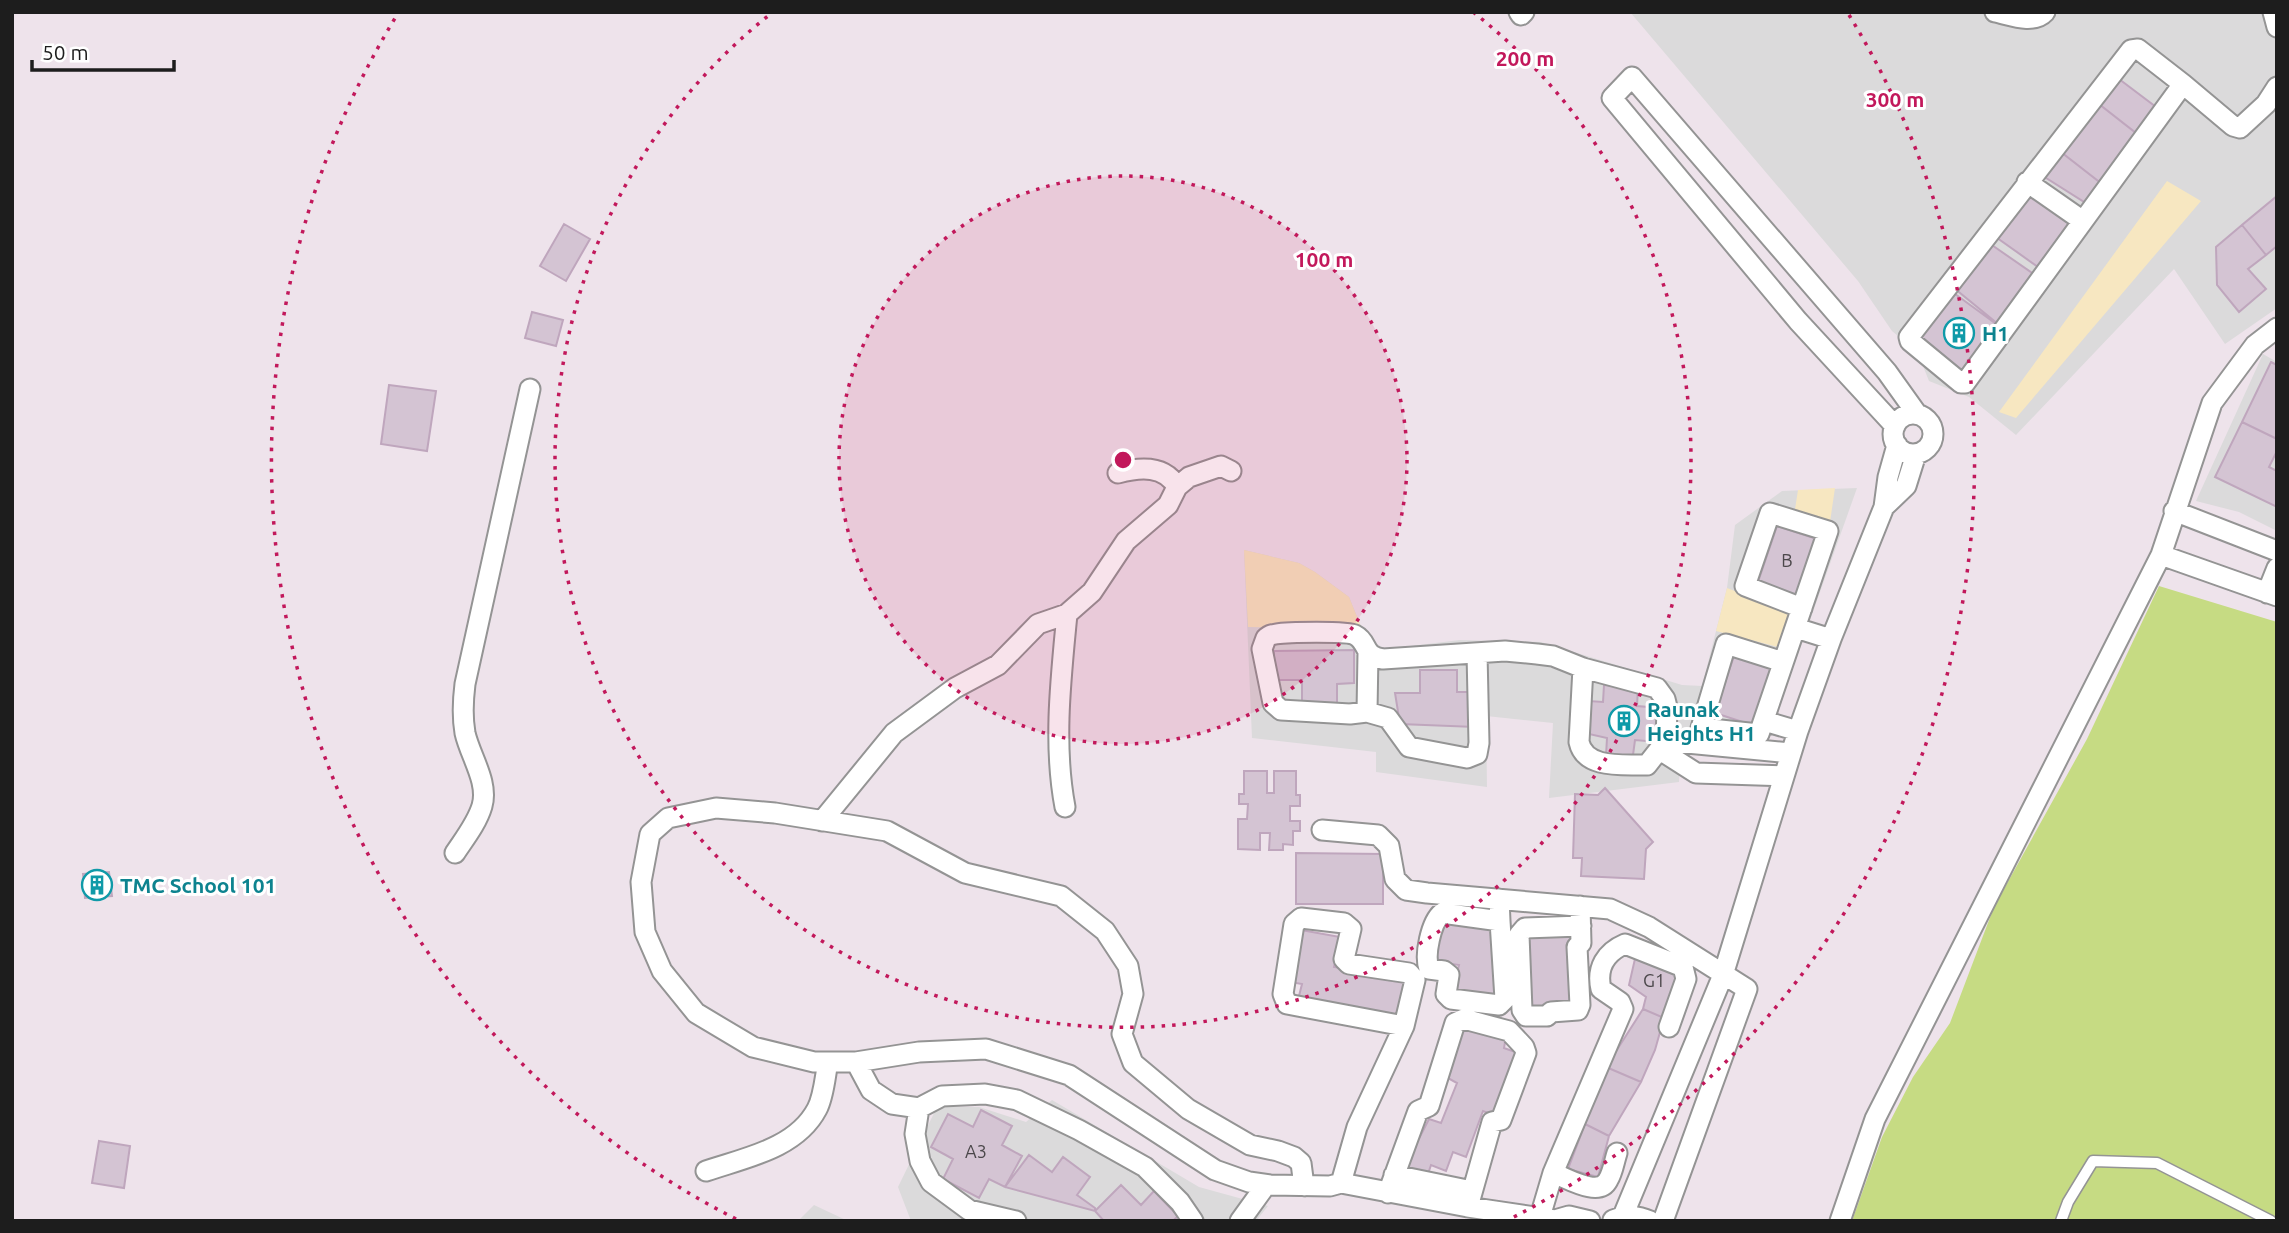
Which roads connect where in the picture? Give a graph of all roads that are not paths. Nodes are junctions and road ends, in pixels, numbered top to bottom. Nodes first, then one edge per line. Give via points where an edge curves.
1 (1995, 12) edge
2 (2045, 12) edge
3 (2273, 12) edge
4 (2277, 27) edge
5 (2183, 84) junction
6 (2277, 87) edge
7 (2027, 182) junction
8 (2083, 221) junction
9 (2277, 328) edge
10 (530, 389) dead end
11 (1917, 414) junction
12 (1896, 435) junction
13 (1916, 454) junction
14 (1231, 471) dead end
15 (1118, 473) dead end
16 (1177, 487) junction
17 (1884, 507) junction
18 (2174, 512) junction
19 (2277, 551) edge
20 (2161, 555) junction
21 (2277, 568) edge
22 (2272, 595) edge
23 (1802, 608) junction
24 (1067, 614) junction
25 (1796, 628) junction
26 (1831, 639) junction
27 (1368, 653) junction
28 (1477, 653) junction
29 (1783, 662) junction
30 (1583, 668) junction
31 (1367, 712) junction
32 (1763, 721) junction
33 (1798, 731) junction
34 (1663, 746) junction
35 (1790, 753) junction
36 (1784, 776) junction
37 (1065, 807) dead end
38 (822, 821) junction
39 (1322, 830) dead end
40 (455, 853) dead end
41 (1499, 899) junction
42 (1580, 906) junction
43 (1500, 921) junction
44 (1581, 926) junction
45 (1723, 975) junction
46 (1404, 1026) junction
47 (1669, 1027) dead end
48 (828, 1062) junction
49 (856, 1062) junction
50 (919, 1108) junction
51 (1617, 1153) dead end
52 (706, 1171) dead end
53 (1553, 1173) junction
54 (1341, 1183) junction
55 (1391, 1184) junction
56 (1266, 1185) junction
57 (1304, 1186) junction
58 (1470, 1199) junction
59 (1550, 1219) edge
60 (1617, 1219) edge
61 (1016, 1221) edge
62 (1193, 1221) edge
63 (1240, 1221) edge
64 (1590, 1221) edge
65 (1650, 1221) edge
66 (1663, 1221) edge
67 (1840, 1221) edge
68 (2061, 1221) edge
69 (2271, 1221) edge

1 - 2 street via 2030,19
3 - 4 street
5 - 6 street via 2240,128
5 - 7 street via 2133,48
5 - 8 street
7 - 8 street
7 - 8 street via 1909,339 1961,383 1966,383
9 - 18 street via 2255,345 2212,403
10 - 40 street via 465,684 465,733 482,782 483,803
11 - 12 street via 1904,416
11 - 12 street via 1887,372 1632,77 1612,98
11 - 13 street via 1928,420 1933,431 1931,444
12 - 13 street via 1900,450
12 - 17 street
13 - 17 street via 1906,486
14 - 16 street via 1221,467
15 - 16 street via 1138,468 1157,471 1172,478
16 - 24 street via 1168,505 1126,541 1092,592
17 - 26 street
18 - 19 street
18 - 20 street
20 - 22 street
20 - 67 street via 1875,1119
21 - 22 street
23 - 23 street via 1745,586 1770,513 1828,531
23 - 25 street
24 - 37 street via 1059,705
24 - 38 street via 1038,624 998,665 955,688 894,733
25 - 26 street
25 - 29 street
26 - 33 street
27 - 28 street via 1382,659
27 - 31 street
27 - 31 street via 1362,641 1351,634 1277,634 1266,638 1262,649 1273,703 1281,710
28 - 30 street via 1553,656
28 - 31 street via 1479,743 1473,757 1409,747 1388,718
29 - 32 street
29 - 32 street via 1727,644 1701,728 1759,734
30 - 34 street via 1657,688 1667,707
30 - 34 street via 1579,742 1583,753 1598,762 1647,765
32 - 33 street
33 - 35 street
34 - 35 street
34 - 36 street via 1696,773
35 - 36 street
36 - 45 street
38 - 48 street via 716,808 668,818 650,834 641,882 645,932 662,971 696,1013 754,1047
38 - 57 street via 887,831 965,873 1061,896 1105,931 1128,966 1133,994 1122,1034 1133,1063 1188,1109 1250,1145 1294,1157 1301,1163
39 - 41 street via 1378,835 1390,846 1395,879 1406,890
41 - 42 street
41 - 43 street
42 - 44 street
42 - 45 street via 1610,909 1649,927
43 - 43 street via 1505,999 1499,1005 1451,999 1446,994 1449,975 1429,969 1426,962 1436,918 1442,913
44 - 44 street via 1578,1010 1526,1016 1519,935 1525,928
45 - 60 street
45 - 66 street via 1747,989
46 - 46 street via 1287,1004 1283,994 1294,924 1301,918 1344,923 1351,929 1344,959 1349,964 1409,973 1415,979
46 - 54 street via 1357,1127
47 - 53 street via 1686,979 1683,967 1625,944 1612,949 1598,976 1601,989 1623,1009
48 - 49 street
48 - 52 street via 817,1108 805,1124 780,1145
49 - 50 street via 870,1090 892,1104
49 - 56 street via 919,1052 986,1049 1069,1075 1215,1170
50 - 61 street via 915,1134 920,1161 931,1182 969,1210
50 - 62 street via 942,1096 985,1094 1017,1100 1145,1167
51 - 53 street via 1602,1187
53 - 59 street
54 - 55 street
54 - 57 street
55 - 58 street
55 - 58 street via 1418,1111 1429,1106 1454,1023 1464,1020 1509,1031 1526,1054 1501,1120 1492,1122
56 - 57 street
56 - 63 street
58 - 59 street
59 - 64 street via 1569,1216
60 - 65 street via 1636,1216
68 - 69 lane via 2093,1161 2157,1163

